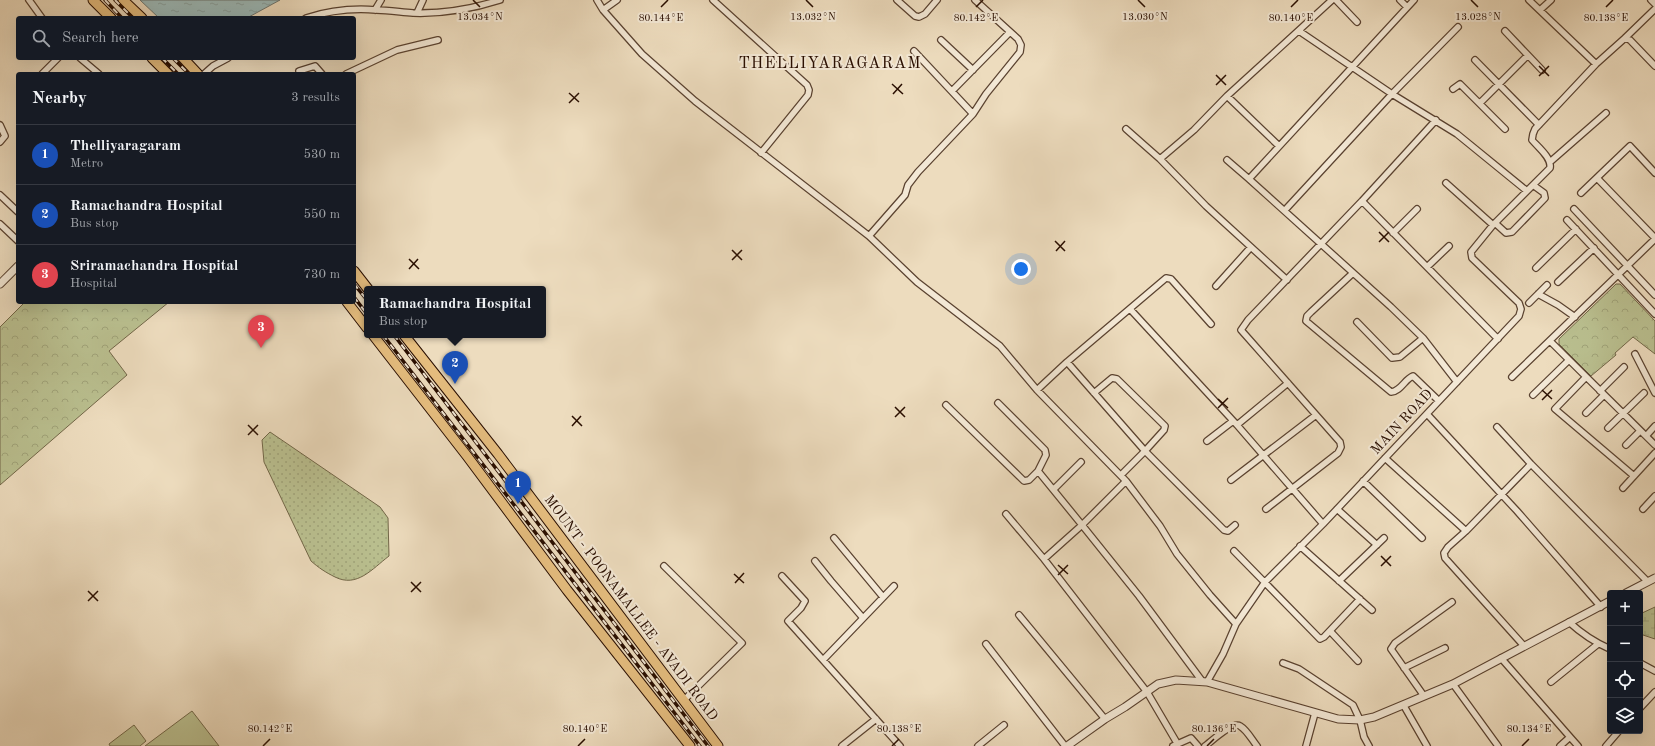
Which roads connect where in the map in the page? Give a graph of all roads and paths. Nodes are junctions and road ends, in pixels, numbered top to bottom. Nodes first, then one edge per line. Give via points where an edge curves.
1 (29, 0) edge
2 (93, 0) edge
3 (123, 0) edge
4 (382, 0) edge
5 (423, 0) edge
6 (500, 0) edge
7 (597, 0) edge
8 (617, 0) edge
9 (713, 0) edge
10 (897, 0) edge
11 (937, 0) edge
12 (975, 0) edge
13 (1332, 0) edge
14 (1336, 0) edge
15 (1400, 0) edge
16 (1414, 0) edge
17 (1530, 0) edge
18 (1551, 0) edge
19 (1651, 0) edge
20 (1655, 4) edge
21 (1407, 8) junction
22 (1655, 9) edge
23 (375, 10) junction
24 (603, 10) junction
25 (1540, 10) junction
26 (417, 13) junction
27 (41, 16) edge
28 (109, 16) edge
29 (140, 16) edge
30 (321, 16) edge
31 (1358, 22) dead end
32 (1458, 27) dead end
33 (1299, 31) junction
34 (1505, 31) dead end
35 (1010, 32) junction
36 (1625, 38) junction
37 (438, 40) dead end
38 (941, 40) dead end
39 (914, 51) dead end
40 (1527, 56) junction
41 (56, 60) edge
42 (82, 60) edge
43 (154, 60) edge
44 (185, 60) edge
45 (224, 60) edge
46 (1475, 60) dead end
47 (1596, 64) junction
48 (1655, 66) edge
49 (1352, 68) junction
50 (973, 70) junction
51 (1542, 70) dead end
52 (299, 71) dead end
53 (44, 72) edge
54 (97, 72) edge
55 (166, 72) edge
56 (196, 72) edge
57 (206, 72) edge
58 (320, 72) edge
59 (350, 72) edge
60 (1499, 84) junction
61 (1453, 89) dead end
62 (952, 91) junction
63 (1392, 94) junction
64 (1227, 96) junction
65 (1480, 103) junction
66 (1606, 113) dead end
67 (973, 114) junction
68 (1436, 120) junction
69 (0, 125) edge
70 (1539, 125) junction
71 (1126, 129) dead end
72 (1505, 129) dead end
73 (0, 142) edge
74 (1279, 146) junction
75 (761, 152) junction
76 (1160, 158) junction
77 (1227, 160) dead end
78 (1550, 162) junction
79 (1655, 172) edge
80 (1597, 178) junction
81 (1249, 179) junction
82 (1446, 183) dead end
83 (1533, 185) junction
84 (1527, 191) junction
85 (1582, 193) dead end
86 (0, 195) edge
87 (1362, 201) junction
88 (1417, 209) dead end
89 (1574, 209) dead end
90 (16, 210) edge
91 (1286, 210) junction
92 (1567, 220) dead end
93 (0, 224) edge
94 (1494, 224) junction
95 (1576, 229) junction
96 (1393, 233) junction
97 (869, 236) junction
98 (1655, 238) edge
99 (16, 239) edge
100 (1321, 243) junction
101 (1448, 246) dead end
102 (1252, 247) junction
103 (1594, 248) junction
104 (1427, 266) junction
105 (1627, 266) junction
106 (16, 268) edge
107 (1536, 268) dead end
108 (356, 274) edge
109 (1353, 274) junction
110 (1618, 274) junction
111 (1287, 280) junction
112 (1558, 282) dead end
113 (0, 284) edge
114 (1546, 285) dead end
115 (366, 286) edge
116 (1216, 286) dead end
117 (1538, 294) junction
118 (1655, 295) edge
119 (1529, 303) dead end
120 (349, 304) edge
121 (1130, 309) junction
122 (1655, 314) edge
123 (1575, 317) junction
124 (1357, 322) dead end
125 (364, 324) edge
126 (1211, 324) dead end
127 (375, 338) edge
128 (406, 338) edge
129 (1423, 338) junction
130 (1498, 339) junction
131 (1550, 341) junction
132 (1635, 354) dead end
133 (1569, 360) junction
134 (1067, 362) junction
135 (1624, 367) dead end
136 (1512, 377) dead end
137 (1586, 377) junction
138 (1457, 382) junction
139 (1288, 383) junction
140 (1037, 390) junction
141 (1655, 392) edge
142 (1094, 393) junction
143 (1602, 393) junction
144 (1644, 393) dead end
145 (1533, 395) dead end
146 (1439, 400) junction
147 (998, 403) dead end
148 (946, 405) dead end
149 (1586, 413) dead end
150 (1427, 414) junction
151 (1623, 414) junction
152 (1316, 415) junction
153 (1235, 423) junction
154 (1655, 426) edge
155 (1497, 427) dead end
156 (1608, 428) dead end
157 (1640, 431) junction
158 (1646, 436) junction
159 (1207, 441) dead end
160 (1626, 445) dead end
161 (1655, 445) edge
162 (1145, 451) junction
163 (1655, 453) edge
164 (1263, 455) junction
165 (1385, 458) junction
166 (1081, 462) dead end
167 (1531, 464) junction
168 (1038, 471) junction
169 (1121, 475) junction
170 (1634, 476) junction
171 (1231, 480) dead end
172 (1126, 481) junction
173 (1363, 481) junction
174 (1623, 488) dead end
175 (1054, 489) junction
176 (1293, 489) junction
177 (1502, 496) junction
178 (1655, 496) edge
179 (1337, 509) junction
180 (1643, 509) dead end
181 (1266, 510) dead end
182 (1006, 514) dead end
183 (1323, 524) junction
184 (1082, 525) junction
185 (1235, 525) dead end
186 (1466, 531) junction
187 (834, 538) dead end
188 (1384, 538) dead end
189 (1422, 538) dead end
190 (1377, 545) junction
191 (1300, 546) junction
192 (1234, 551) dead end
193 (1044, 558) junction
194 (815, 560) dead end
195 (664, 566) dead end
196 (782, 576) dead end
197 (1655, 578) edge
198 (1339, 581) junction
199 (1647, 581) junction
200 (1265, 582) junction
201 (894, 586) dead end
202 (1631, 590) edge
203 (883, 598) junction
204 (1360, 599) junction
205 (1452, 602) dead end
206 (1607, 603) edge
207 (1601, 606) junction
208 (1372, 610) dead end
209 (1019, 614) dead end
210 (864, 618) junction
211 (1569, 622) junction
212 (1236, 624) junction
213 (1330, 631) junction
214 (986, 644) dead end
215 (1598, 644) junction
216 (1524, 646) junction
217 (1445, 648) dead end
218 (1607, 648) edge
219 (1501, 658) junction
220 (823, 660) junction
221 (1358, 661) dead end
222 (1283, 663) dead end
223 (1643, 665) edge
224 (1404, 668) junction
225 (1655, 671) edge
226 (1205, 681) junction
227 (1551, 682) dead end
228 (1453, 684) junction
229 (1147, 692) junction
230 (1655, 692) edge
231 (1424, 696) junction
232 (683, 701) junction
233 (1643, 705) edge
234 (1404, 706) junction
235 (1315, 713) junction
236 (876, 719) junction
237 (1105, 719) junction
238 (1360, 720) junction
239 (1004, 725) dead end
240 (1616, 734) edge
241 (1570, 736) junction
242 (1175, 744) edge
243 (690, 746) edge
244 (718, 746) edge
245 (842, 746) edge
246 (900, 746) edge
247 (978, 746) edge
248 (1066, 746) edge
249 (1198, 746) edge
250 (1205, 746) edge
251 (1257, 746) edge
252 (1306, 746) edge
253 (1369, 746) edge
254 (1427, 746) edge
255 (1498, 746) edge
256 (1560, 746) edge
257 (1578, 746) edge
258 (1606, 746) edge

1 - 27 street
2 - 28 main road
3 - 29 main road
4 - 23 street
5 - 26 street
6 - 26 street via 452,11
7 - 24 street
8 - 24 street
9 - 75 street via 807,85 809,90 808,95
10 - 11 street via 919,17
12 - 35 street
13 - 33 street
14 - 31 street
15 - 21 street
16 - 21 street
17 - 25 street
18 - 25 street
19 - 20 street
21 - 49 street
22 - 36 street
23 - 26 street
23 - 30 street via 349,10
24 - 75 street via 642,54 695,101
25 - 47 street
32 - 63 street
33 - 49 street
33 - 64 street
34 - 40 street
35 - 50 street
35 - 67 street via 1020,42 1020,52
36 - 47 street
36 - 48 street
37 - 59 street via 397,50
38 - 50 street
39 - 62 street
40 - 51 street
40 - 60 street
41 - 53 street
42 - 54 street
43 - 55 main road
44 - 56 main road
45 - 57 street
46 - 60 street
47 - 70 street
49 - 63 street
49 - 74 street
50 - 62 street
52 - 58 street via 315,66
60 - 65 street
60 - 70 street
61 - 65 street via 1460,84
62 - 67 street
63 - 68 street
63 - 91 street
64 - 74 street
64 - 76 street via 1194,130
65 - 72 street
66 - 78 street, MAIN ROAD
67 - 97 street via 918,172 908,185 905,195
68 - 84 street
68 - 87 street
69 - 73 street via 5,136
70 - 78 street via 1532,140
71 - 76 street
74 - 81 street
75 - 97 street
76 - 102 street via 1183,184
77 - 81 street
78 - 83 street, MAIN ROAD via 1550,168
79 - 80 street via 1630,146
80 - 85 street
80 - 98 street
81 - 91 street
82 - 94 street
83 - 84 street, MAIN ROAD
83 - 94 street via 1544,193 1545,198 1512,232 1506,233
84 - 94 street, MAIN ROAD
86 - 90 street
87 - 96 street
87 - 100 street
88 - 96 street
89 - 105 street
91 - 100 street
92 - 95 street
93 - 99 street
94 - 130 street, MAIN ROAD via 1472,250 1472,258 1519,303 1521,309 1519,316
95 - 103 street
95 - 107 street
96 - 104 street
97 - 140 street via 917,282 1000,346
98 - 105 street
100 - 109 street
100 - 111 street
101 - 104 street
102 - 111 street
102 - 116 street
103 - 110 street
103 - 112 street
104 - 130 street
105 - 110 street
105 - 118 street
106 - 113 street
108 - 115 main road
109 - 129 street
109 - 146 street via 1311,312 1306,321 1392,392 1413,376
110 - 122 street
110 - 123 street
111 - 139 street via 1241,330
114 - 117 street
117 - 119 street
117 - 123 street
120 - 125 main road
121 - 126 street via 1163,279 1168,278
121 - 134 street
121 - 153 street
123 - 131 street
124 - 129 street via 1392,358 1400,356
127 - 243 main road via 567,590
128 - 232 main road, MOUNT - POONAMALLEE - AVADI ROAD via 498,454
129 - 138 street
130 - 138 street, MAIN ROAD
131 - 133 street
131 - 136 street
132 - 141 street
133 - 137 street
133 - 145 street
134 - 140 street
134 - 142 street
135 - 143 street
137 - 143 street
137 - 170 street via 1555,409
138 - 146 street, MAIN ROAD
139 - 152 street
139 - 153 street
140 - 169 street
142 - 162 street
142 - 162 street via 1115,378 1163,423 1164,430
143 - 149 street
143 - 151 street
144 - 151 street
146 - 150 street, MAIN ROAD
147 - 168 street via 1045,450 1046,455
148 - 168 street via 1022,480 1027,481
150 - 165 street, MAIN ROAD
150 - 177 street
151 - 156 street
151 - 157 street
152 - 164 street
152 - 176 street via 1340,442 1340,450
153 - 159 street
153 - 164 street
154 - 158 street
155 - 167 street
157 - 158 street
157 - 160 street
158 - 161 street
162 - 169 street
162 - 185 street via 1224,530 1228,531
163 - 170 street
164 - 171 street
164 - 176 street
165 - 173 street, MAIN ROAD
165 - 186 street
166 - 175 street
167 - 177 street
167 - 199 street
168 - 175 street
169 - 172 street
170 - 174 street
172 - 184 street
172 - 212 street via 1152,514 1177,554
173 - 179 street, MAIN ROAD
173 - 189 street
175 - 184 street
176 - 181 street
176 - 183 street
177 - 186 street
177 - 207 street
178 - 180 street
179 - 183 street, MAIN ROAD
179 - 190 street
182 - 193 street
183 - 191 street, MAIN ROAD
184 - 193 street
184 - 226 street
186 - 216 street via 1445,550 1445,558
187 - 203 street
188 - 190 street
190 - 198 street
191 - 198 street
191 - 200 street, MAIN ROAD
192 - 200 street
193 - 229 street
194 - 210 street via 830,581
195 - 232 street via 742,643
196 - 220 street via 805,601 788,621
197 - 199 street
198 - 204 street
199 - 202 street
200 - 212 street, MAIN ROAD
200 - 213 street via 1317,638 1322,638
201 - 203 street
203 - 210 street
204 - 208 street
204 - 213 street
205 - 224 street via 1393,645 1391,649
206 - 207 street
207 - 211 street
209 - 237 street
210 - 220 street
211 - 215 street
211 - 216 street
212 - 226 street, MAIN ROAD via 1223,654
213 - 221 street
214 - 248 street
215 - 218 street
215 - 227 street
216 - 219 street
217 - 224 street
219 - 228 street
219 - 241 street
220 - 236 street
222 - 238 street via 1299,669 1353,705
223 - 225 street
224 - 231 street
226 - 229 street via 1176,680 1158,684
226 - 235 street
228 - 231 street
228 - 255 street
229 - 237 street
229 - 242 street
230 - 233 street
231 - 234 street
232 - 244 main road, MOUNT - POONAMALLEE - AVADI ROAD
234 - 238 street
234 - 254 street
235 - 238 street via 1338,719
235 - 252 street
236 - 245 street
236 - 246 street
237 - 248 street
238 - 253 street
239 - 247 street
240 - 258 street
241 - 256 street
241 - 257 street
242 - 249 street via 1191,738
250 - 251 street via 1237,724 1242,726

